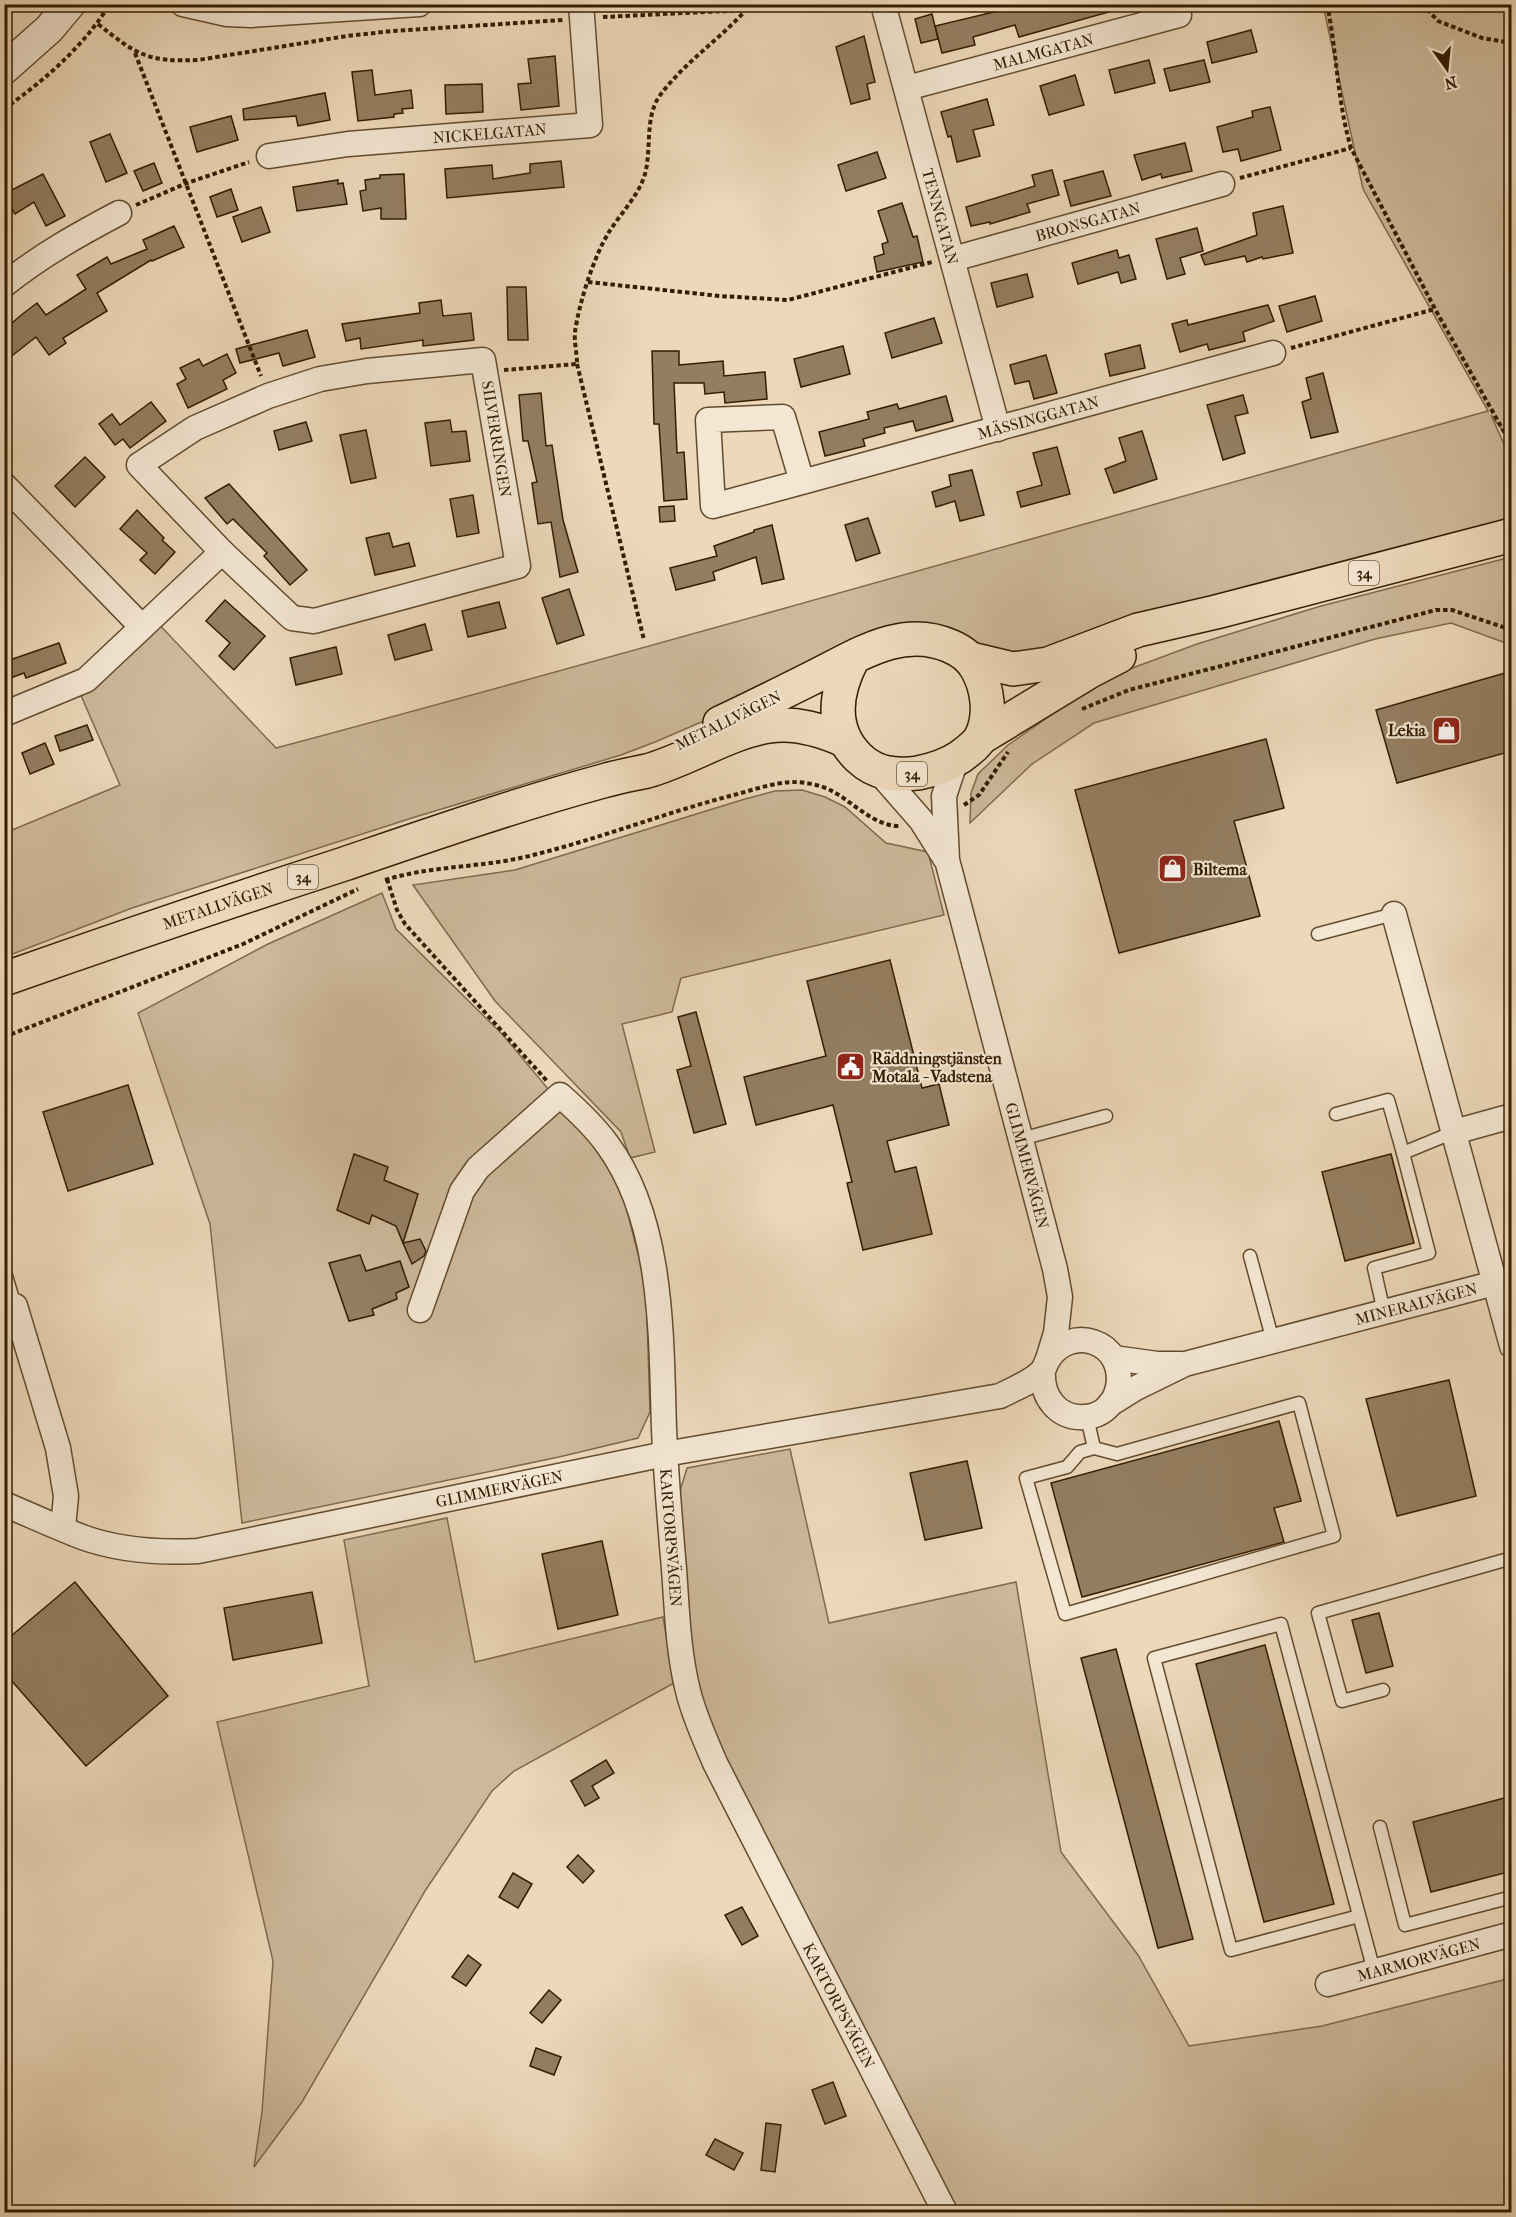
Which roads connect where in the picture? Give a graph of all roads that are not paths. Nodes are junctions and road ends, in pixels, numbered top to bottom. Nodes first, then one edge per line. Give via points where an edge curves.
1 (70, 4) edge
2 (183, 4) edge
3 (419, 4) edge
4 (883, 4) edge
5 (276, 10) edge
6 (582, 11) edge
7 (1179, 15) dead end
8 (4, 69) edge
9 (907, 88) junction
10 (269, 156) road end
11 (1222, 184) road end
12 (119, 213) road end
13 (952, 259) junction
14 (4, 285) edge
15 (1273, 353) road end
16 (998, 429) junction
17 (801, 482) junction
18 (4, 485) edge
19 (1512, 535) edge
20 (222, 552) junction
21 (1216, 612) junction
22 (142, 627) junction
23 (853, 658) junction
24 (971, 659) junction
25 (4, 714) edge
26 (982, 737) junction
27 (844, 740) junction
28 (956, 760) junction
29 (879, 772) junction
30 (603, 781) junction
31 (947, 860) junction
32 (1394, 914) joint
33 (1318, 934) dead end
34 (4, 979) edge
35 (1336, 1114) dead end
36 (1106, 1116) dead end
37 (1512, 1116) edge
38 (1454, 1132) junction
39 (1021, 1139) junction
40 (1403, 1153) junction
41 (1250, 1256) dead end
42 (4, 1269) edge
43 (1495, 1283) junction
44 (1060, 1297) junction
45 (15, 1306) joint
46 (420, 1310) dead end
47 (1384, 1312) junction
48 (1091, 1341) junction
49 (1273, 1341) junction
50 (1512, 1346) edge
51 (1114, 1358) junction
52 (1046, 1364) junction
53 (1185, 1364) junction
54 (1000, 1396) junction
55 (1050, 1401) junction
56 (1110, 1404) junction
57 (1087, 1417) junction
58 (1094, 1448) junction
59 (665, 1454) junction
60 (4, 1504) edge
61 (63, 1528) junction
62 (1512, 1558) edge
63 (1383, 1690) dead end
64 (1380, 1827) dead end
65 (1512, 1897) edge
66 (1359, 1916) junction
67 (1512, 1934) edge
68 (1374, 1971) junction
69 (1328, 1984) dead end
70 (945, 2212) edge

1 - 8 street via 44,34
2 - 5 street via 227,14
3 - 5 street
4 - 9 street, TENNGATAN
6 - 10 street, NICKELGATAN via 590,125 348,144
7 - 9 street, MALMGATAN
9 - 13 street, TENNGATAN
11 - 13 street, BRONSGATAN
12 - 14 street via 74,237
13 - 16 street, TENNGATAN
15 - 16 street, MÄSSINGGATAN
16 - 17 street, MÄSSINGGATAN
17 - 17 street, MÄSSINGGATAN via 713,506 708,420 783,417
18 - 22 street
19 - 21 main road, 34
20 - 20 street, SILVERRINGEN via 139,465 195,428 268,396 320,379 483,360 518,566 314,621 292,618
20 - 22 street
21 - 24 main road, 34 via 1138,630 1048,664 1013,669
21 - 26 main road, 34 via 1092,670
22 - 25 street via 86,680
23 - 24 main road, 34 via 888,642 925,639 941,642
23 - 27 main road via 838,703
23 - 30 main road, METALLVÄGEN / 34
24 - 26 main road via 987,695
26 - 28 main road, 34
27 - 29 main road, 34 via 861,760
27 - 30 main road, METALLVÄGEN / 34 via 806,727 767,726 687,758
28 - 29 main road, 34 via 909,774
28 - 31 street, GLIMMERVÄGEN via 947,783 944,812
29 - 31 street, GLIMMERVÄGEN via 921,820
30 - 34 main road, METALLVÄGEN / 34 via 423,837
31 - 39 street, GLIMMERVÄGEN
32 - 33 lane
32 - 38 street, MINERALVÄGEN
35 - 40 lane via 1388,1100
36 - 39 lane
37 - 38 street
38 - 40 lane
38 - 43 street, MINERALVÄGEN
39 - 44 street, GLIMMERVÄGEN
40 - 47 lane via 1429,1253 1374,1268
41 - 49 lane
42 - 45 lane
43 - 47 street, MINERALVÄGEN
43 - 50 street
44 - 48 street, GLIMMERVÄGEN
44 - 52 street, GLIMMERVÄGEN via 1056,1333
45 - 61 street via 58,1448 66,1496
46 - 59 street, KARTORPSVÄGEN via 462,1191 478,1168 560,1095 581,1114 619,1162 645,1230 658,1294
47 - 49 street, MINERALVÄGEN
48 - 51 street, GLIMMERVÄGEN
48 - 52 street, GLIMMERVÄGEN via 1072,1341 1054,1351
49 - 53 street, MINERALVÄGEN
51 - 53 street, MINERALVÄGEN
51 - 56 street via 1120,1377
52 - 54 street, GLIMMERVÄGEN via 1027,1382
52 - 55 street, GLIMMERVÄGEN via 1043,1386
53 - 56 street, MINERALVÄGEN
54 - 55 street, GLIMMERVÄGEN
54 - 59 street, GLIMMERVÄGEN
55 - 57 street, GLIMMERVÄGEN via 1066,1414
56 - 57 street
57 - 58 lane
58 - 58 lane via 1080,1452 1067,1467 1026,1478 1065,1614 1335,1536 1299,1403 1117,1455
59 - 61 street, GLIMMERVÄGEN via 198,1551 126,1548
59 - 70 street, KARTORPSVÄGEN via 679,1639 687,1690 700,1730
60 - 61 street, GLIMMERVÄGEN
62 - 63 lane via 1318,1613 1342,1701
64 - 65 lane via 1405,1925
66 - 66 lane via 1281,1624 1154,1658 1231,1950
66 - 68 lane
67 - 68 street, MARMORVÄGEN
68 - 69 street, MARMORVÄGEN

